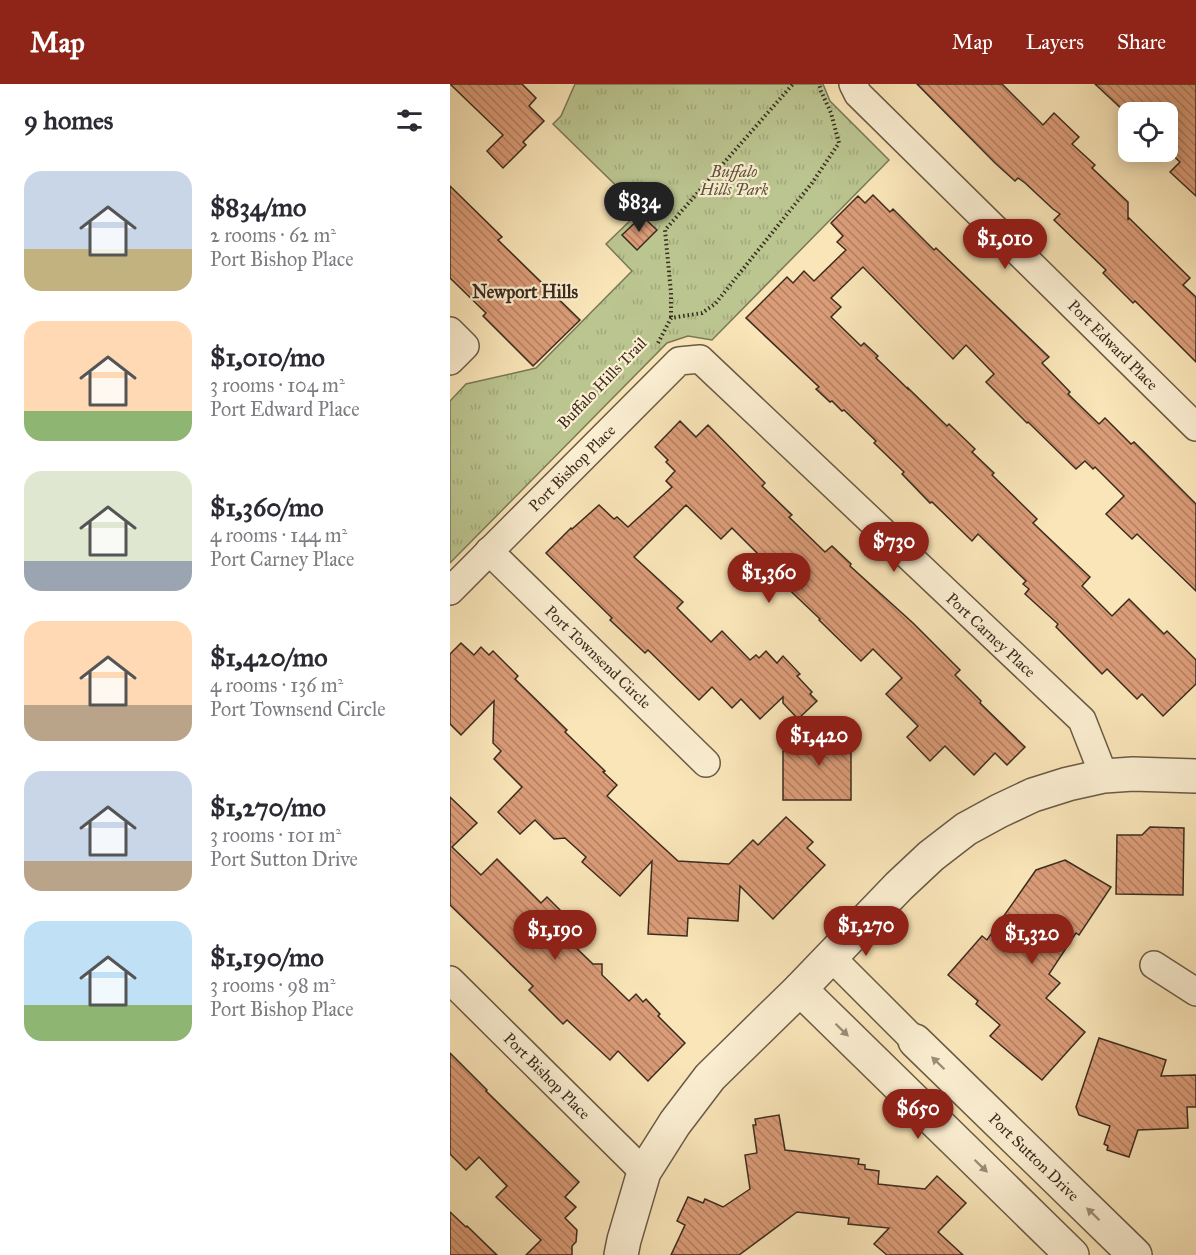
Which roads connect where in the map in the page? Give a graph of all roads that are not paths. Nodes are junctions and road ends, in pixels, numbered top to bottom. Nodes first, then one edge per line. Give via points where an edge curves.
1 (853, 84) edge
2 (700, 359) joint
3 (1196, 427) edge
4 (489, 550) junction
5 (450, 591) edge
6 (706, 763) dead end
7 (1104, 776) junction
8 (1196, 776) edge
9 (831, 957) junction
10 (1155, 965) dead end
11 (450, 981) edge
12 (800, 989) junction
13 (1196, 992) edge
14 (915, 1041) joint
15 (644, 1172) junction
16 (621, 1255) edge
17 (1072, 1255) edge
18 (1135, 1255) edge

1 - 3 street, Port Edward Place via 858,94
2 - 4 street, Port Bishop Place via 679,361
2 - 7 street, Port Carney Place via 1082,720
4 - 5 street, Port Bishop Place
4 - 6 street, Port Townsend Circle
7 - 8 street
7 - 9 street via 1033,795 966,829 899,886
9 - 12 street
9 - 14 street, Port Sutton Drive
10 - 13 street
11 - 15 street, Port Bishop Place
12 - 15 street via 710,1077
12 -> 17 street
18 -> 14 street, Port Sutton Drive
15 - 16 street

